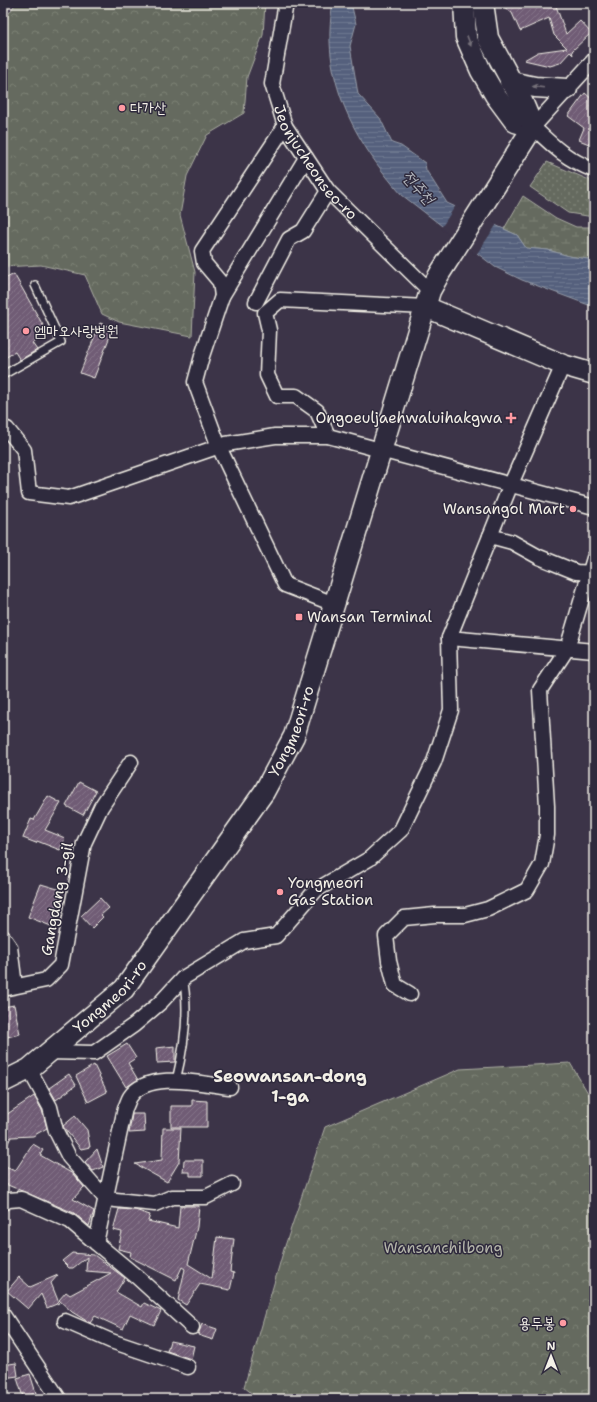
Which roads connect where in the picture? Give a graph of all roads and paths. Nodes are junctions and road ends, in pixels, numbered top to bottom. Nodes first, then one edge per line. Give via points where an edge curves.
1 (286, 3) edge
2 (464, 3) edge
3 (483, 3) edge
4 (594, 60) edge
5 (510, 82) junction
6 (567, 89) junction
7 (285, 126) junction
8 (533, 127) junction
9 (306, 158) junction
10 (594, 170) edge
11 (328, 191) junction
12 (34, 285) dead end
13 (222, 296) junction
14 (428, 299) junction
15 (256, 302) dead end
16 (563, 365) junction
17 (594, 374) edge
18 (3, 375) edge
19 (3, 430) edge
20 (328, 436) junction
21 (218, 447) junction
22 (381, 449) junction
23 (511, 484) junction
24 (594, 507) edge
25 (490, 536) junction
26 (594, 558) edge
27 (592, 573) edge
28 (334, 604) junction
29 (449, 638) junction
30 (566, 649) junction
31 (594, 652) edge
32 (130, 762) dead end
33 (3, 937) edge
34 (183, 978) junction
35 (9, 987) edge
36 (410, 994) dead end
37 (49, 1052) junction
38 (29, 1069) junction
39 (176, 1081) junction
40 (3, 1082) edge
41 (230, 1087) dead end
42 (232, 1184) dead end
43 (106, 1199) junction
44 (3, 1203) edge
45 (96, 1243) junction
46 (3, 1316) edge
47 (65, 1321) dead end
48 (192, 1327) dead end
49 (188, 1367) dead end
50 (59, 1399) edge

1 - 7 street, Jeonjucheonseo-ro via 272,84
2 -> 8 street via 466,37 480,71 515,122
3 - 5 street via 488,38
4 - 6 street
6 -> 5 street
5 - 8 street
6 - 8 street
7 - 9 street, Jeonjucheonseo-ro
7 - 13 street via 202,251 204,262 220,282
8 - 10 street via 560,153
8 - 14 street, Yongmeori-ro via 440,273
9 - 11 street, Jeonjucheonseo-ro
9 - 13 street
11 - 14 street, Jeonjucheonseo-ro
11 - 15 street via 303,231 289,239
12 - 18 lane via 61,342
13 - 21 street via 196,382
14 - 16 street, Jeonjucheonseo-ro
14 - 20 street via 280,300 265,313 269,330 266,375 277,396 296,396 317,411
14 - 22 street, Yongmeori-ro
16 - 17 street, Jeonjucheonseo-ro
16 - 23 street
19 - 21 street via 7,429 24,450 29,493 69,498
20 - 21 street via 275,436
20 - 22 street
21 - 28 street via 284,586
22 - 23 street
22 - 28 street, Yongmeori-ro
23 - 24 street
23 - 25 street
25 - 27 street via 512,542 539,557 576,572
25 - 29 street
26 - 27 street
27 - 30 street
28 - 37 street, Yongmeori-ro via 294,736 264,792 124,989
29 - 30 street
29 - 34 street via 450,710 434,762 401,830 369,859 316,890 276,936 244,941
30 - 31 street
30 - 36 street via 540,690 547,806 547,835 542,864 527,890 488,909 465,915 404,918 386,936 395,985
32 - 35 street, Gangdang 3-gil via 100,807 84,843 62,965 46,980
33 - 35 street via 10,948
34 - 37 street via 134,1026 94,1053
34 - 39 lane via 186,996 183,1049
37 - 38 street, Yongmeori-ro
38 - 40 street, Yongmeori-ro
38 - 43 street via 50,1106 56,1131 69,1157
39 - 41 street
39 - 43 street via 153,1081 130,1097 125,1108
42 - 43 street via 206,1197 172,1197 155,1204
43 - 45 street
44 - 45 street via 21,1198 70,1221
45 - 48 street via 137,1276
46 - 50 street
47 - 49 street via 111,1341

